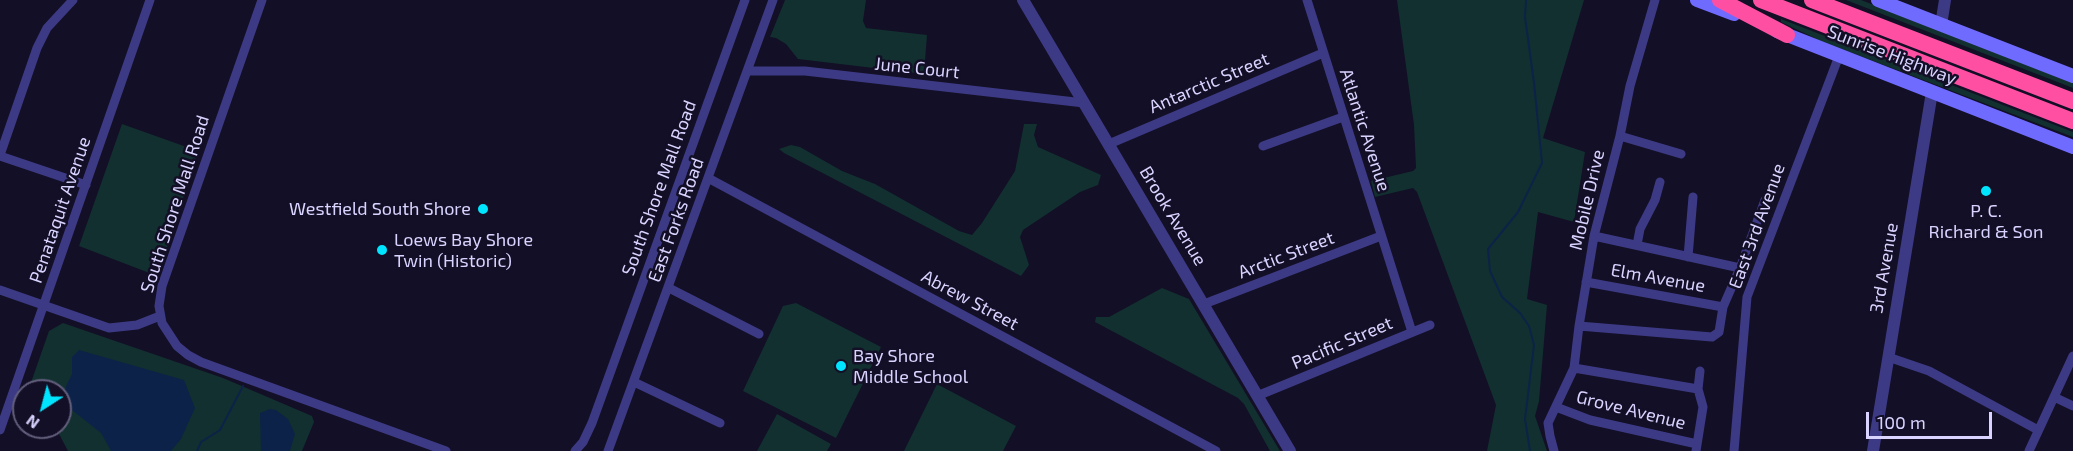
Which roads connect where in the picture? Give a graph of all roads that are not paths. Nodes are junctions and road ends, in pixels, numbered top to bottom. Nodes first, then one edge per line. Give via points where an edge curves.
1 (73, 0) edge
2 (150, 0) edge
3 (262, 0) edge
4 (745, 0) edge
5 (773, 0) edge
6 (1024, 0) edge
7 (1307, 0) edge
8 (1655, 0) edge
9 (1697, 0) edge
10 (1720, 0) edge
11 (1761, 0) edge
12 (1812, 0) edge
13 (1878, 0) edge
14 (1945, 0) edge
15 (1941, 25) junction
16 (1787, 35) junction
17 (1323, 53) junction
18 (1839, 56) junction
19 (747, 71) junction
20 (2073, 76) edge
21 (1932, 92) junction
22 (2073, 101) edge
23 (1084, 103) junction
24 (1343, 117) junction
25 (2073, 121) edge
26 (1620, 136) junction
27 (1109, 144) junction
28 (1263, 146) dead end
29 (2073, 147) edge
30 (1681, 154) dead end
31 (0, 156) edge
32 (708, 178) junction
33 (1660, 182) dead end
34 (86, 185) junction
35 (1693, 197) dead end
36 (1765, 200) dead end
37 (1381, 236) junction
38 (1594, 236) junction
39 (1637, 245) junction
40 (1688, 257) junction
41 (1740, 268) junction
42 (1392, 270) joint
43 (1586, 282) junction
44 (669, 288) junction
45 (0, 290) edge
46 (1204, 304) junction
47 (44, 305) junction
48 (1723, 307) junction
49 (160, 316) junction
50 (1430, 325) dead end
51 (1579, 326) junction
52 (1412, 332) junction
53 (759, 334) dead end
54 (2073, 356) edge
55 (1888, 357) junction
56 (1574, 368) junction
57 (1700, 371) dead end
58 (634, 382) junction
59 (1698, 388) junction
60 (1257, 396) junction
61 (2054, 397) junction
62 (2073, 406) edge
63 (1556, 407) junction
64 (720, 423) dead end
65 (0, 430) edge
66 (2038, 430) junction
67 (1696, 447) edge
68 (446, 451) edge
69 (575, 451) edge
70 (608, 451) edge
71 (1216, 451) edge
72 (1290, 451) edge
73 (1554, 451) edge
74 (1734, 451) edge
75 (1873, 451) edge
76 (2029, 451) edge

1 - 31 street via 47,28 37,48
2 - 34 street, Penataquit Avenue
3 - 49 street, South Shore Mall Road via 164,282
4 - 69 street, South Shore Mall Road via 592,423
5 - 19 street, East Forks Road
6 - 23 street, Brook Avenue
7 - 17 street, Atlantic Avenue
8 - 26 street, Mobile Drive
9 - 16 main road, Sunrise Highway
10 - 16 highway
11 - 25 highway, Sunrise Highway
12 - 22 highway, Sunrise Highway
13 - 15 main road
14 - 15 street
15 - 20 main road
16 - 18 main road, Sunrise Highway
17 - 24 street, Atlantic Avenue
17 - 27 street, Antarctic Street
18 - 21 main road, Sunrise Highway
18 - 74 street, East 3rd Avenue via 1747,297
19 - 23 street, June Court via 805,71
19 - 32 street, East Forks Road
21 - 29 main road, Sunrise Highway
21 - 55 street, 3rd Avenue
23 - 27 street, Brook Avenue
24 - 28 street
24 - 37 street, Atlantic Avenue
26 - 30 street
26 - 38 street, Mobile Drive
27 - 46 street, Brook Avenue
31 - 34 street
32 - 44 street, East Forks Road
32 - 71 street, Abrew Street
33 - 39 street
34 - 47 street, Penataquit Avenue
35 - 40 street
36 - 41 street
37 - 42 street, Atlantic Avenue
37 - 46 street, Arctic Street
38 - 39 street
38 - 43 street, Mobile Drive
39 - 40 street
40 - 41 street
41 - 48 street
42 - 52 street, Pacific Street
43 - 48 street, Elm Avenue
43 - 51 street, Mobile Drive
44 - 53 street
44 - 58 street, East Forks Road
45 - 47 street
46 - 60 street, Brook Avenue
47 - 49 street via 109,328 137,325
47 - 65 street, Penataquit Avenue
48 - 51 street via 1719,332 1712,337
49 - 68 street, South Shore Mall Road via 174,341 194,359
50 - 52 street
51 - 56 street, Mobile Drive
52 - 60 street, Pacific Street
54 - 61 street
55 - 66 street via 1929,371
55 - 75 street, 3rd Avenue
56 - 59 street
56 - 63 street, Mobile Drive
57 - 59 street
58 - 64 street
58 - 70 street, East Forks Road
59 - 67 street via 1703,407
60 - 72 street, Brook Avenue
61 - 62 street
61 - 66 street
63 - 67 street, Grove Avenue via 1590,420
63 - 73 street, Mobile Drive via 1548,423
66 - 76 street

